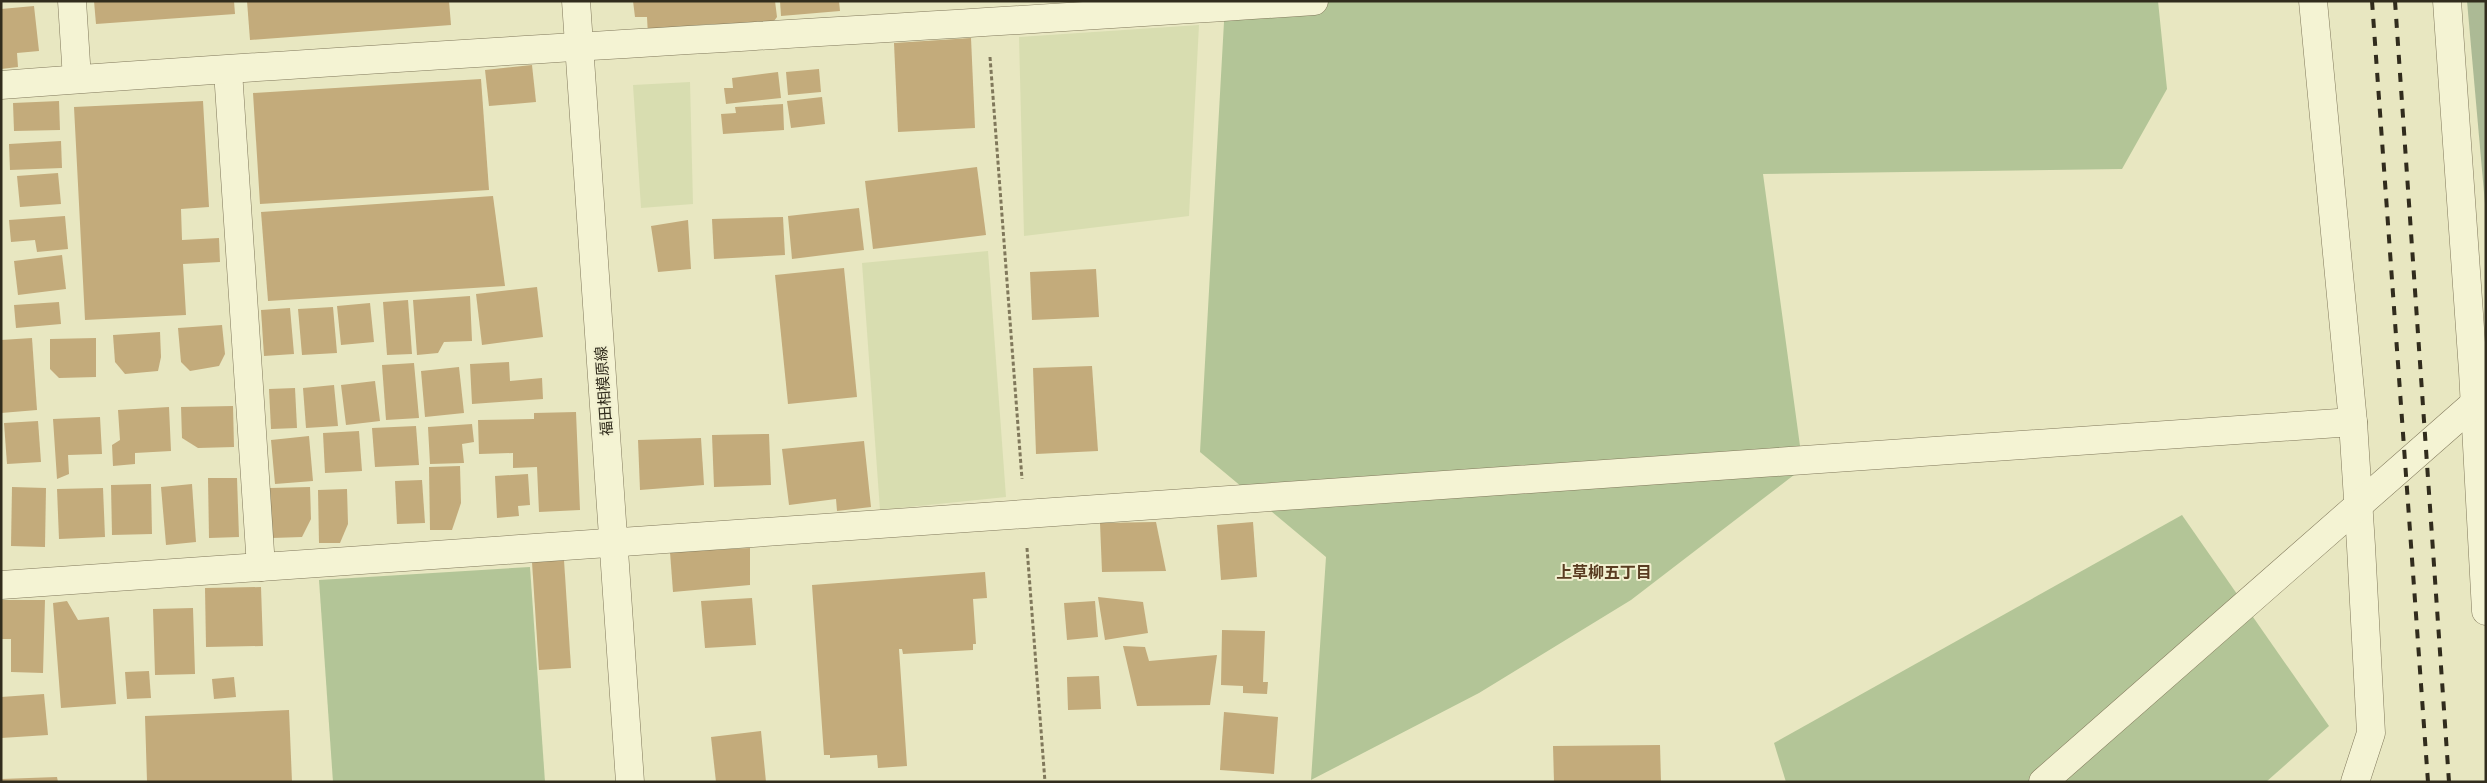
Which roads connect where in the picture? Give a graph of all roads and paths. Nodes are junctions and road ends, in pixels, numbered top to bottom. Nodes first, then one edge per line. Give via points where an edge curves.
1 (72, 1) edge
2 (576, 1) edge
3 (1314, 1) edge
4 (2313, 1) edge
5 (2447, 1) edge
6 (988, 23) junction
7 (579, 46) junction
8 (228, 71) junction
9 (77, 79) junction
10 (1, 85) edge
11 (2480, 399) edge
12 (2353, 422) junction
13 (2359, 504) junction
14 (1024, 514) junction
15 (615, 542) junction
16 (261, 567) junction
17 (1, 585) edge
18 (2486, 611) edge
19 (630, 782) edge
20 (1045, 782) edge
21 (2043, 782) edge
22 (2355, 782) edge

1 - 9 street
2 - 7 street, 福田相模原線
3 - 6 street
4 - 12 street
5 - 11 street via 2473,371
6 - 7 street
6 - 14 path
7 - 8 street
7 - 15 street, 福田相模原線
8 - 9 street
8 - 16 street
9 - 10 street
11 - 13 street
11 - 18 street
12 - 13 street
12 - 14 street
13 - 21 street
13 - 22 street via 2371,733
14 - 15 street
14 - 20 path
15 - 16 street
15 - 19 street, 福田相模原線
16 - 17 street

